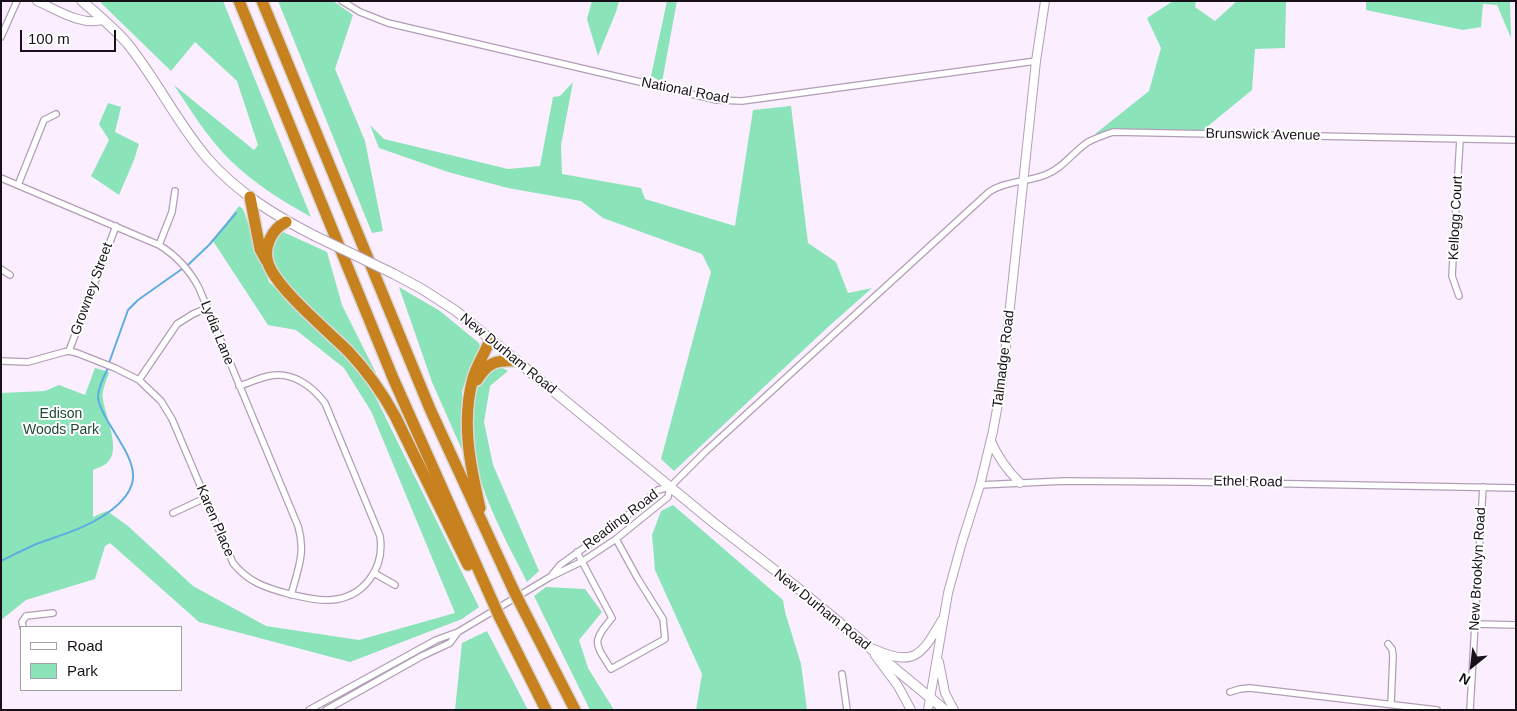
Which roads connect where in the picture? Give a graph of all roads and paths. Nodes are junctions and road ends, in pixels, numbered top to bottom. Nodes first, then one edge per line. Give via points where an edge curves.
1 (17, 1) edge
2 (37, 1) edge
3 (82, 1) edge
4 (239, 1) edge
5 (262, 1) edge
6 (342, 1) edge
7 (1045, 1) edge
8 (103, 20) junction
9 (1, 37) edge
10 (1036, 61) junction
11 (56, 114) dead end
12 (1460, 139) junction
13 (1516, 140) edge
14 (1, 178) edge
15 (1024, 181) junction
16 (18, 185) junction
17 (175, 191) dead end
18 (250, 197) junction
19 (286, 222) junction
20 (116, 226) junction
21 (159, 245) junction
22 (267, 263) junction
23 (1, 269) edge
24 (10, 275) dead end
25 (1459, 296) dead end
26 (206, 308) junction
27 (490, 339) junction
28 (69, 351) junction
29 (1, 361) edge
30 (516, 361) junction
31 (139, 380) junction
32 (239, 386) junction
33 (470, 390) junction
34 (991, 441) junction
35 (1020, 483) junction
36 (980, 485) junction
37 (670, 487) junction
38 (1483, 487) junction
39 (1516, 488) edge
40 (205, 498) junction
41 (173, 513) dead end
42 (487, 536) junction
43 (616, 539) junction
44 (578, 552) junction
45 (583, 561) junction
46 (374, 573) junction
47 (481, 577) junction
48 (550, 577) junction
49 (395, 585) dead end
50 (291, 595) junction
51 (53, 612) dead end
52 (944, 616) junction
53 (1476, 624) junction
54 (1516, 625) edge
55 (23, 626) edge
56 (458, 632) junction
57 (865, 644) junction
58 (1388, 644) dead end
59 (938, 655) junction
60 (842, 674) dead end
61 (1230, 692) dead end
62 (930, 697) junction
63 (1391, 704) junction
64 (309, 710) edge
65 (326, 710) edge
66 (546, 710) edge
67 (574, 710) edge
68 (847, 710) edge
69 (911, 710) edge
70 (928, 710) edge
71 (945, 710) edge
72 (954, 710) edge
73 (1437, 710) edge
74 (1470, 710) edge

1 - 9 street
2 - 8 street via 73,17 92,22
3 - 8 main road, New Durham Road
4 - 47 highway via 390,370
5 - 42 highway via 426,400
6 - 10 street, National Road via 360,12 388,22 716,100 742,101
7 - 10 street, Talmadge Road
8 - 18 main road, New Durham Road via 142,63 208,159
10 - 15 street, Talmadge Road
11 - 16 street via 44,120
12 - 13 street, Brunswick Avenue
12 - 15 street, Brunswick Avenue via 1113,132 1087,143 1055,170
12 - 25 street, Kellogg Court via 1452,276
14 - 16 street, Lydia Lane
15 - 34 street, Talmadge Road via 1002,382
15 - 37 street, Brunswick Avenue via 989,192
16 - 20 street, Lydia Lane
17 - 21 street via 172,212
18 - 19 main road, New Durham Road
18 - 22 highway via 260,249
19 - 22 highway via 274,230 269,239
19 - 27 main road, New Durham Road, bridge via 443,301
20 - 21 street, Lydia Lane
20 - 28 street, Growney Street
21 - 26 street, Lydia Lane via 188,270
22 - 47 highway via 288,293 349,352 382,393 472,573
23 - 24 street
26 - 31 street via 176,324
26 - 32 street, Lydia Lane
27 - 30 main road, New Durham Road
27 - 33 highway
28 - 29 street via 28,362
28 - 31 street, Karen Place
30 - 33 highway via 490,364
30 - 37 main road, New Durham Road
31 - 40 street, Karen Place via 170,414
32 - 46 street, Karen Place via 270,376 295,378 317,393 325,403 380,536 380,557
32 - 50 street, Lydia Lane via 302,538
33 - 42 highway via 467,446
34 - 35 street via 997,456
34 - 36 street, Talmadge Road
35 - 36 street, Ethel Road
35 - 38 street, Ethel Road via 1198,482
36 - 52 street, Talmadge Road via 959,551
37 - 43 street, Reading Road via 668,497
37 - 44 street, Reading Road via 658,490
37 - 57 main road, New Durham Road
38 - 39 street, Ethel Road
38 - 53 street, New Brooklyn Road
40 - 41 street
40 - 50 street, Karen Place via 238,569 254,582
42 - 67 highway, bridge
43 - 45 street, Reading Road
43 - 45 street via 662,619 665,639 611,669 597,646 599,634 612,618
44 - 45 street
44 - 48 street, Reading Road
45 - 48 street, Reading Road
46 - 49 street
46 - 50 street, Karen Place via 356,592 340,599 315,600
47 - 66 highway, bridge
48 - 56 street
51 - 55 street via 26,616
52 - 57 street via 924,650 916,655 893,657
52 - 59 street, Talmadge Road
53 - 54 street
53 - 74 street, New Brooklyn Road
56 - 64 street via 436,640
56 - 65 street via 450,643
57 - 62 main road, New Durham Road
57 - 69 street via 891,674
58 - 63 street via 1393,656
59 - 62 street, Talmadge Road
59 - 72 street via 946,693
60 - 68 street
61 - 63 street via 1250,688
62 - 70 street, Talmadge Road
62 - 71 main road, New Durham Road
63 - 73 street

